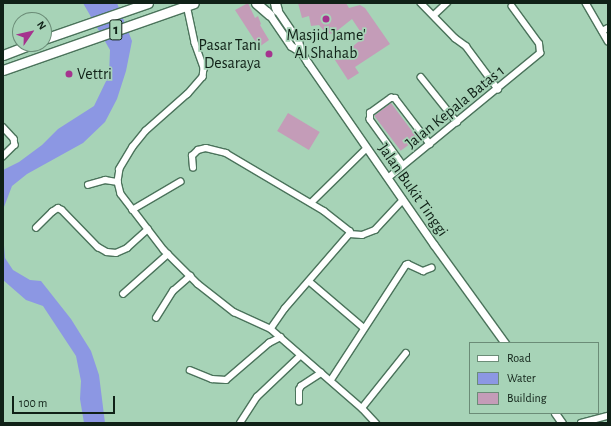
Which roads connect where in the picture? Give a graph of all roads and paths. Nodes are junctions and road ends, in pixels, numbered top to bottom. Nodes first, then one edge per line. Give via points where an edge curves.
1 (148, 3) edge
2 (256, 3) edge
3 (262, 3) edge
4 (421, 3) edge
5 (447, 3) edge
6 (586, 3) edge
7 (190, 4) edge
8 (512, 7) dead end
9 (274, 8) edge
10 (434, 15) junction
11 (608, 28) edge
12 (602, 31) junction
13 (52, 36) edge
14 (608, 41) edge
15 (3, 70) edge
16 (422, 77) dead end
17 (498, 89) junction
18 (457, 122) junction
19 (3, 127) edge
20 (430, 144) junction
21 (367, 148) junction
22 (3, 158) edge
23 (403, 166) junction
24 (192, 168) dead end
25 (388, 178) junction
26 (118, 182) junction
27 (180, 182) dead end
28 (88, 185) dead end
29 (403, 200) junction
30 (311, 203) junction
31 (132, 210) junction
32 (36, 228) dead end
33 (148, 229) junction
34 (350, 234) junction
35 (168, 254) junction
36 (431, 268) dead end
37 (190, 276) junction
38 (310, 282) junction
39 (123, 294) dead end
40 (156, 318) dead end
41 (364, 328) junction
42 (271, 329) junction
43 (281, 337) junction
44 (504, 342) edge
45 (406, 354) dead end
46 (300, 356) junction
47 (190, 370) dead end
48 (321, 373) junction
49 (330, 380) junction
50 (299, 402) dead end
51 (362, 408) junction
52 (556, 414) edge
53 (608, 416) edge
54 (240, 423) edge
55 (376, 423) edge
56 (562, 423) edge
57 (581, 423) edge

1 - 13 highway, 1
2 - 9 highway
3 - 9 main road, Jalan Bukit Tinggi
4 - 10 street
5 - 10 street
6 - 12 street
7 - 15 highway, 1
7 - 26 street via 196,43 204,68 203,77 144,134 120,169
8 - 17 street, Jalan Kepala Batas 1 via 541,50 538,56
9 - 21 main road, Jalan Bukit Tinggi
10 - 17 street via 466,46
11 - 12 street
12 - 14 street
16 - 18 street
17 - 18 street, Jalan Kepala Batas 1
18 - 20 street, Jalan Kepala Batas 1
19 - 22 street via 14,139 15,145
20 - 23 street, Jalan Kepala Batas 1
20 - 23 street via 395,98 391,98 370,114 370,120
21 - 25 main road, Jalan Bukit Tinggi
21 - 30 street
23 - 25 street, Jalan Kepala Batas 1
24 - 30 street via 192,156 198,150 206,148 220,151
25 - 29 main road, Jalan Bukit Tinggi
26 - 28 street via 105,180
26 - 31 street via 121,194
27 - 31 street
29 - 34 street via 375,230 362,235
29 - 44 main road, Jalan Bukit Tinggi
30 - 34 street via 349,229
31 - 33 street
32 - 33 street via 58,208 65,212 98,247 112,253 121,252
33 - 35 street
34 - 38 street
35 - 37 street
35 - 39 street
36 - 41 street via 423,271 406,265
37 - 40 street via 173,291
37 - 42 street via 230,310
38 - 41 street
38 - 42 street
41 - 49 street
42 - 43 street
43 - 46 street
43 - 47 street via 269,343 226,380 212,379
45 - 51 street
46 - 48 street
46 - 54 street via 257,397
48 - 49 street
48 - 50 street via 301,386
49 - 51 street
51 - 55 street
52 - 56 main road
53 - 57 street

